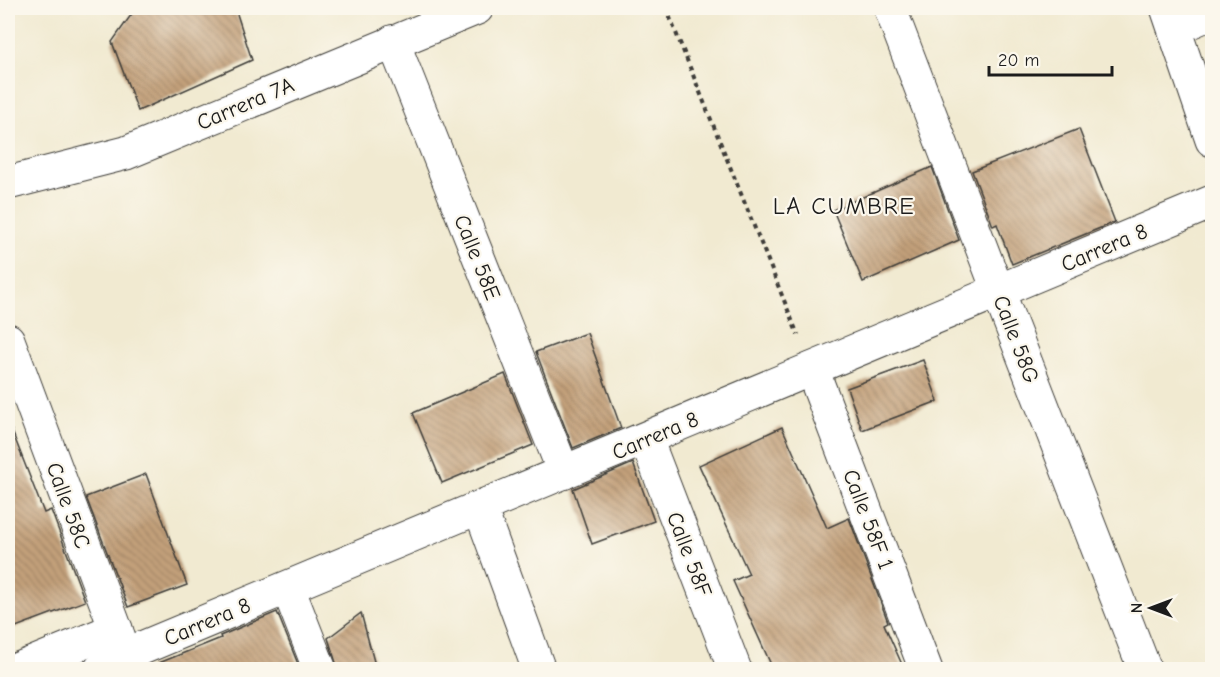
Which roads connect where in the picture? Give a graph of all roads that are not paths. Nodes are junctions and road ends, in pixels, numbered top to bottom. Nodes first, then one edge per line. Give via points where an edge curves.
1 (477, 8) edge
2 (890, 8) edge
3 (1212, 13) edge
4 (1171, 18) edge
5 (393, 41) junction
6 (1212, 140) edge
7 (8, 183) edge
8 (1212, 202) edge
9 (998, 291) junction
10 (8, 340) edge
11 (812, 369) junction
12 (646, 439) junction
13 (564, 473) junction
14 (480, 508) junction
15 (288, 588) junction
16 (118, 656) edge
17 (16, 669) edge
18 (320, 669) edge
19 (539, 669) edge
20 (735, 669) edge
21 (926, 669) edge
22 (1145, 669) edge

1 - 5 street, Carrera 7A
2 - 9 street, Calle 58G
3 - 4 street
4 - 6 street
5 - 7 street, Carrera 7A via 126,153
5 - 13 street, Calle 58E
8 - 9 street, Carrera 8
9 - 11 street, Carrera 8
9 - 22 street, Calle 58G
10 - 16 street, Calle 58C
11 - 12 street, Carrera 8
11 - 21 street, Calle 58F 1
12 - 13 street, Carrera 8
12 - 20 street, Calle 58F
13 - 14 street, Carrera 8
14 - 15 street, Carrera 8
14 - 19 street
15 - 16 street, Carrera 8
15 - 18 street
16 - 17 street, Carrera 8

